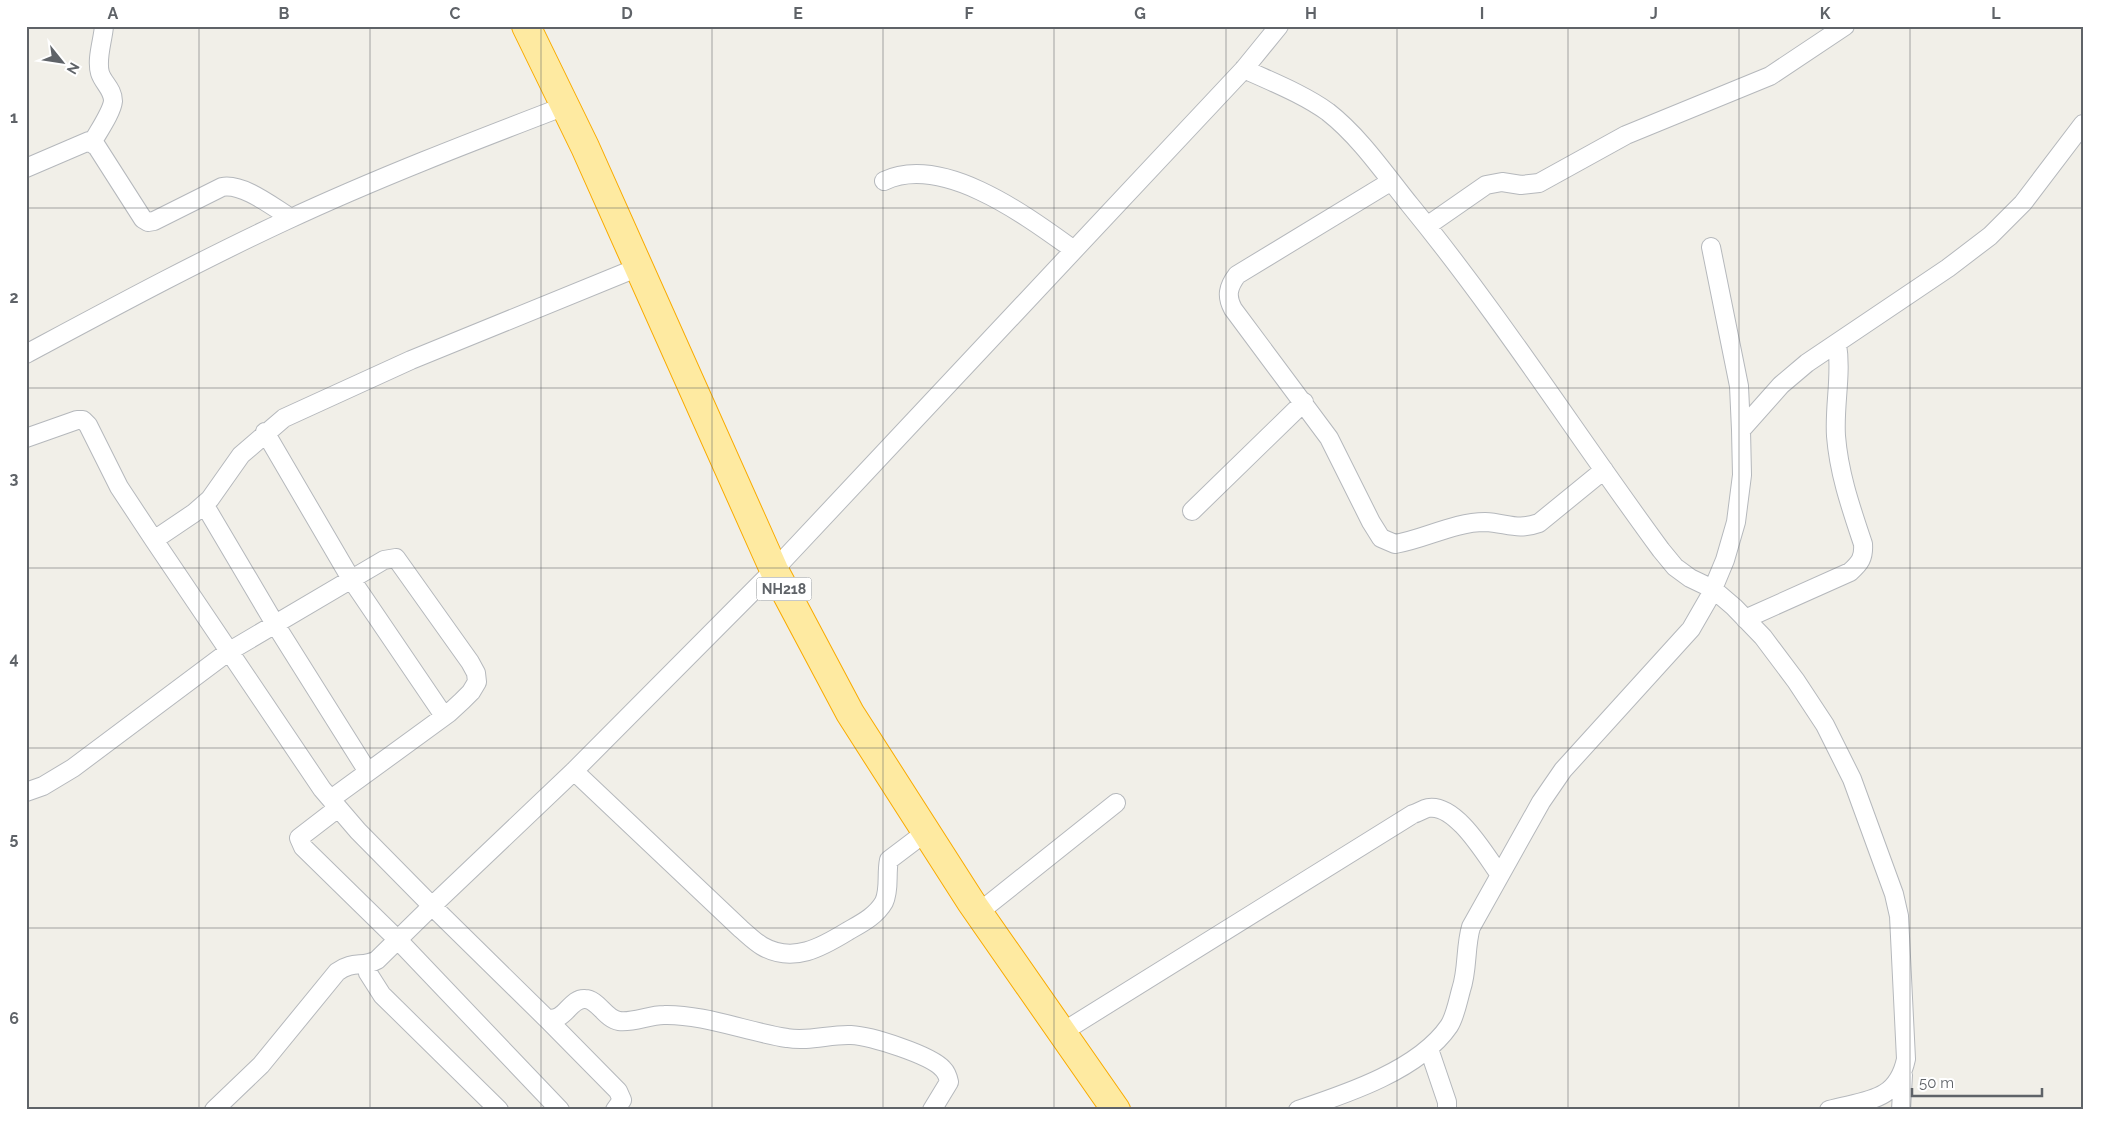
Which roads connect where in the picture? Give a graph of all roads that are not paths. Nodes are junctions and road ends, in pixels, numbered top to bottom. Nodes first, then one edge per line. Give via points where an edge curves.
1 (104, 26) edge
2 (526, 26) edge
3 (1846, 26) edge
4 (1273, 29) edge
5 (1244, 68) junction
6 (565, 106) junction
7 (2083, 124) edge
8 (92, 143) junction
9 (26, 168) edge
10 (884, 181) dead end
11 (1390, 182) junction
12 (291, 218) junction
13 (1427, 226) junction
14 (1712, 247) dead end
15 (1074, 250) junction
16 (639, 267) junction
17 (1837, 344) junction
18 (26, 354) edge
19 (1304, 402) junction
20 (1741, 430) junction
21 (265, 432) junction
22 (26, 438) edge
23 (1604, 470) junction
24 (204, 504) junction
25 (1192, 511) dead end
26 (154, 540) junction
27 (774, 570) junction
28 (351, 579) junction
29 (1713, 590) junction
30 (1745, 620) junction
31 (275, 624) junction
32 (228, 652) junction
33 (444, 716) junction
34 (574, 771) junction
35 (368, 772) junction
36 (26, 792) edge
37 (1116, 803) dead end
38 (335, 804) junction
39 (926, 832) junction
40 (1500, 875) junction
41 (432, 906) junction
42 (978, 913) junction
43 (398, 940) junction
44 (366, 964) junction
45 (546, 1018) junction
46 (1062, 1034) junction
47 (1429, 1049) junction
48 (1903, 1074) junction
49 (214, 1110) edge
50 (499, 1110) edge
51 (560, 1110) edge
52 (615, 1110) edge
53 (932, 1110) edge
54 (1116, 1110) edge
55 (1298, 1110) edge
56 (1447, 1110) edge
57 (1829, 1110) edge
58 (1901, 1110) edge

1 - 8 street via 99,66 113,100
2 - 6 highway, NH218
3 - 13 street via 1770,76 1626,135 1539,183 1486,185
4 - 5 street
5 - 11 street via 1300,95 1328,113 1356,139
5 - 15 street
6 - 12 street via 398,171
6 - 16 highway, NH218
7 - 17 street via 2023,203 1990,236
8 - 9 street via 84,142
8 - 12 street via 148,222 229,185 246,191
10 - 15 street via 896,175 913,174 959,183 1024,215
11 - 13 street
11 - 19 street via 1237,275 1231,283 1228,292 1233,309
12 - 18 street via 149,288
13 - 23 street
14 - 20 street via 1739,386
15 - 27 street
16 - 21 street via 410,360 284,418
16 - 27 highway, NH218
17 - 20 street via 1781,385
17 - 30 street via 1836,434 1841,474 1864,555 1860,564 1850,572
19 - 23 street via 1329,438 1381,538 1395,544 1467,524 1486,522 1526,528 1539,523
19 - 25 street
20 - 29 street via 1742,474 1736,522
21 - 24 street via 241,455
21 - 28 street
22 - 26 street via 83,420 93,432 119,487
23 - 29 street via 1675,568
24 - 26 street
24 - 31 street
26 - 32 street
27 - 34 street
27 - 39 highway, NH218 via 850,713
28 - 31 street
28 - 33 street
28 - 33 street via 384,560 396,558 464,655 476,673 477,682 471,692
29 - 30 street
29 - 40 street via 1691,629 1563,770
30 - 48 street via 1790,673 1825,725 1852,779 1894,894 1901,938 1906,1059
31 - 32 street
31 - 35 street
32 - 36 street via 73,768
32 - 38 street via 322,790
33 - 35 street
34 - 39 street via 741,929 762,946 781,953 801,954 821,948 869,919 878,911 887,894 890,860
34 - 41 street
35 - 38 street
37 - 42 street
38 - 41 street
38 - 43 street via 302,834 299,842
39 - 42 highway, NH218
40 - 46 street via 1471,834 1455,818 1442,810 1429,808 1414,814
40 - 47 street via 1471,926 1462,988 1450,1025
41 - 43 street
41 - 45 street
42 - 46 highway, NH218
43 - 44 street via 377,960
43 - 51 street
44 - 49 street via 346,965 337,972 261,1066
44 - 50 street via 382,995
45 - 52 street via 618,1092 622,1100
45 - 53 street via 559,1018 584,998 612,1019 620,1021 664,1015 684,1016 788,1039 850,1035 873,1038 899,1046 942,1067 949,1082
46 - 54 highway, NH218
47 - 55 street via 1352,1091
47 - 56 street
48 - 57 street via 1888,1093
48 - 58 street

